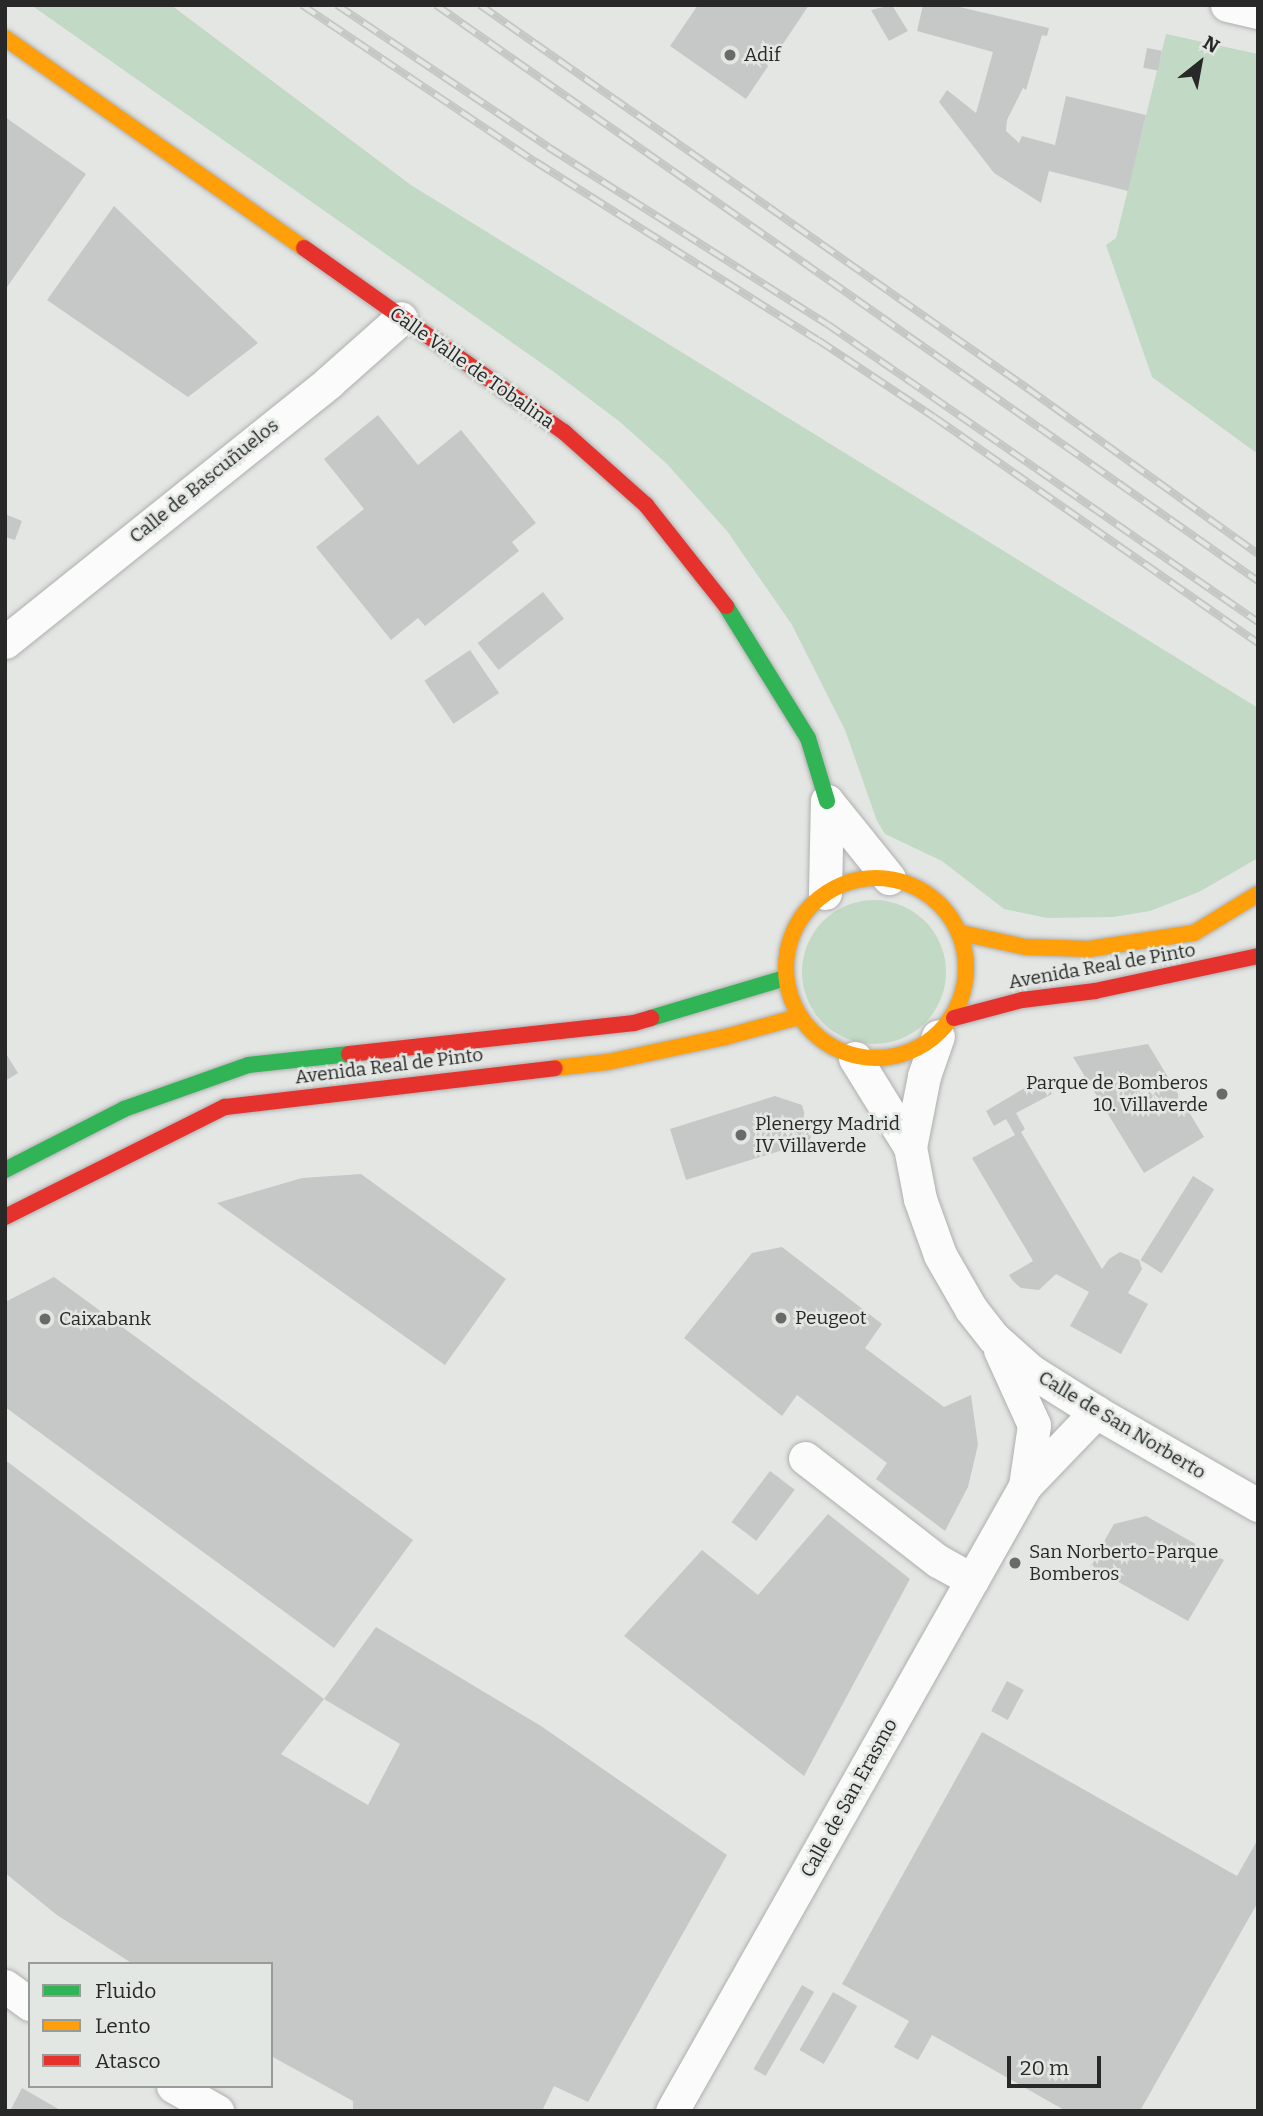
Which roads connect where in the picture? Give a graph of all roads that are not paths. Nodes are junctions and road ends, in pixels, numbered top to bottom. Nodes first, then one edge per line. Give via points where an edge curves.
1 (1227, 5) edge
2 (1258, 12) edge
3 (5, 38) edge
4 (401, 318) junction
5 (5, 642) edge
6 (827, 801) junction
7 (889, 878) junction
8 (825, 893) junction
9 (1258, 894) edge
10 (961, 933) junction
11 (1258, 956) edge
12 (785, 978) junction
13 (799, 1017) junction
14 (946, 1027) junction
15 (855, 1058) junction
16 (910, 1147) junction
17 (5, 1170) edge
18 (5, 1217) edge
19 (994, 1338) junction
20 (1096, 1412) junction
21 (805, 1458) dead end
22 (1025, 1486) junction
23 (1258, 1505) edge
24 (972, 1580) junction
25 (5, 1986) edge
26 (28, 2003) edge
27 (177, 2088) edge
28 (218, 2111) edge
29 (672, 2111) edge

1 - 2 street
3 - 4 main road, Calle Valle de Tobalina
4 - 5 street, Calle de Bascuñuelos via 329,382
4 - 6 main road, Calle Valle de Tobalina via 564,432 646,505 718,593 773,680 808,738
6 - 7 street, Calle Valle de Tobalina
6 - 8 street, Calle Valle de Tobalina
7 - 8 main road via 855,879
7 - 10 main road via 919,888 944,907
8 - 12 main road via 799,918 786,952
9 - 10 main road, Avenida Real de Pinto via 1194,933 1089,949 1026,947
10 - 14 main road via 968,976
11 - 14 main road, Avenida Real de Pinto via 1095,991 1022,1000
12 - 13 main road
12 - 17 main road, Avenida Real de Pinto via 634,1023 248,1065 124,1109
13 - 15 main road via 826,1045
13 - 18 main road, Avenida Real de Pinto via 608,1062 225,1107
14 - 15 main road via 900,1057
14 - 16 street, Calle de San Norberto via 924,1076
15 - 16 street, Calle de San Norberto
16 - 19 street, Calle de San Norberto via 920,1199 940,1255
19 - 20 street, Calle de San Norberto via 1031,1371
19 - 22 street, Calle de San Erasmo via 1034,1425
20 - 22 street, Calle de San Erasmo
20 - 23 street, Calle de San Norberto
21 - 24 street via 938,1561
22 - 24 street, Calle de San Erasmo
24 - 29 street, Calle de San Erasmo
25 - 26 street
27 - 28 street

